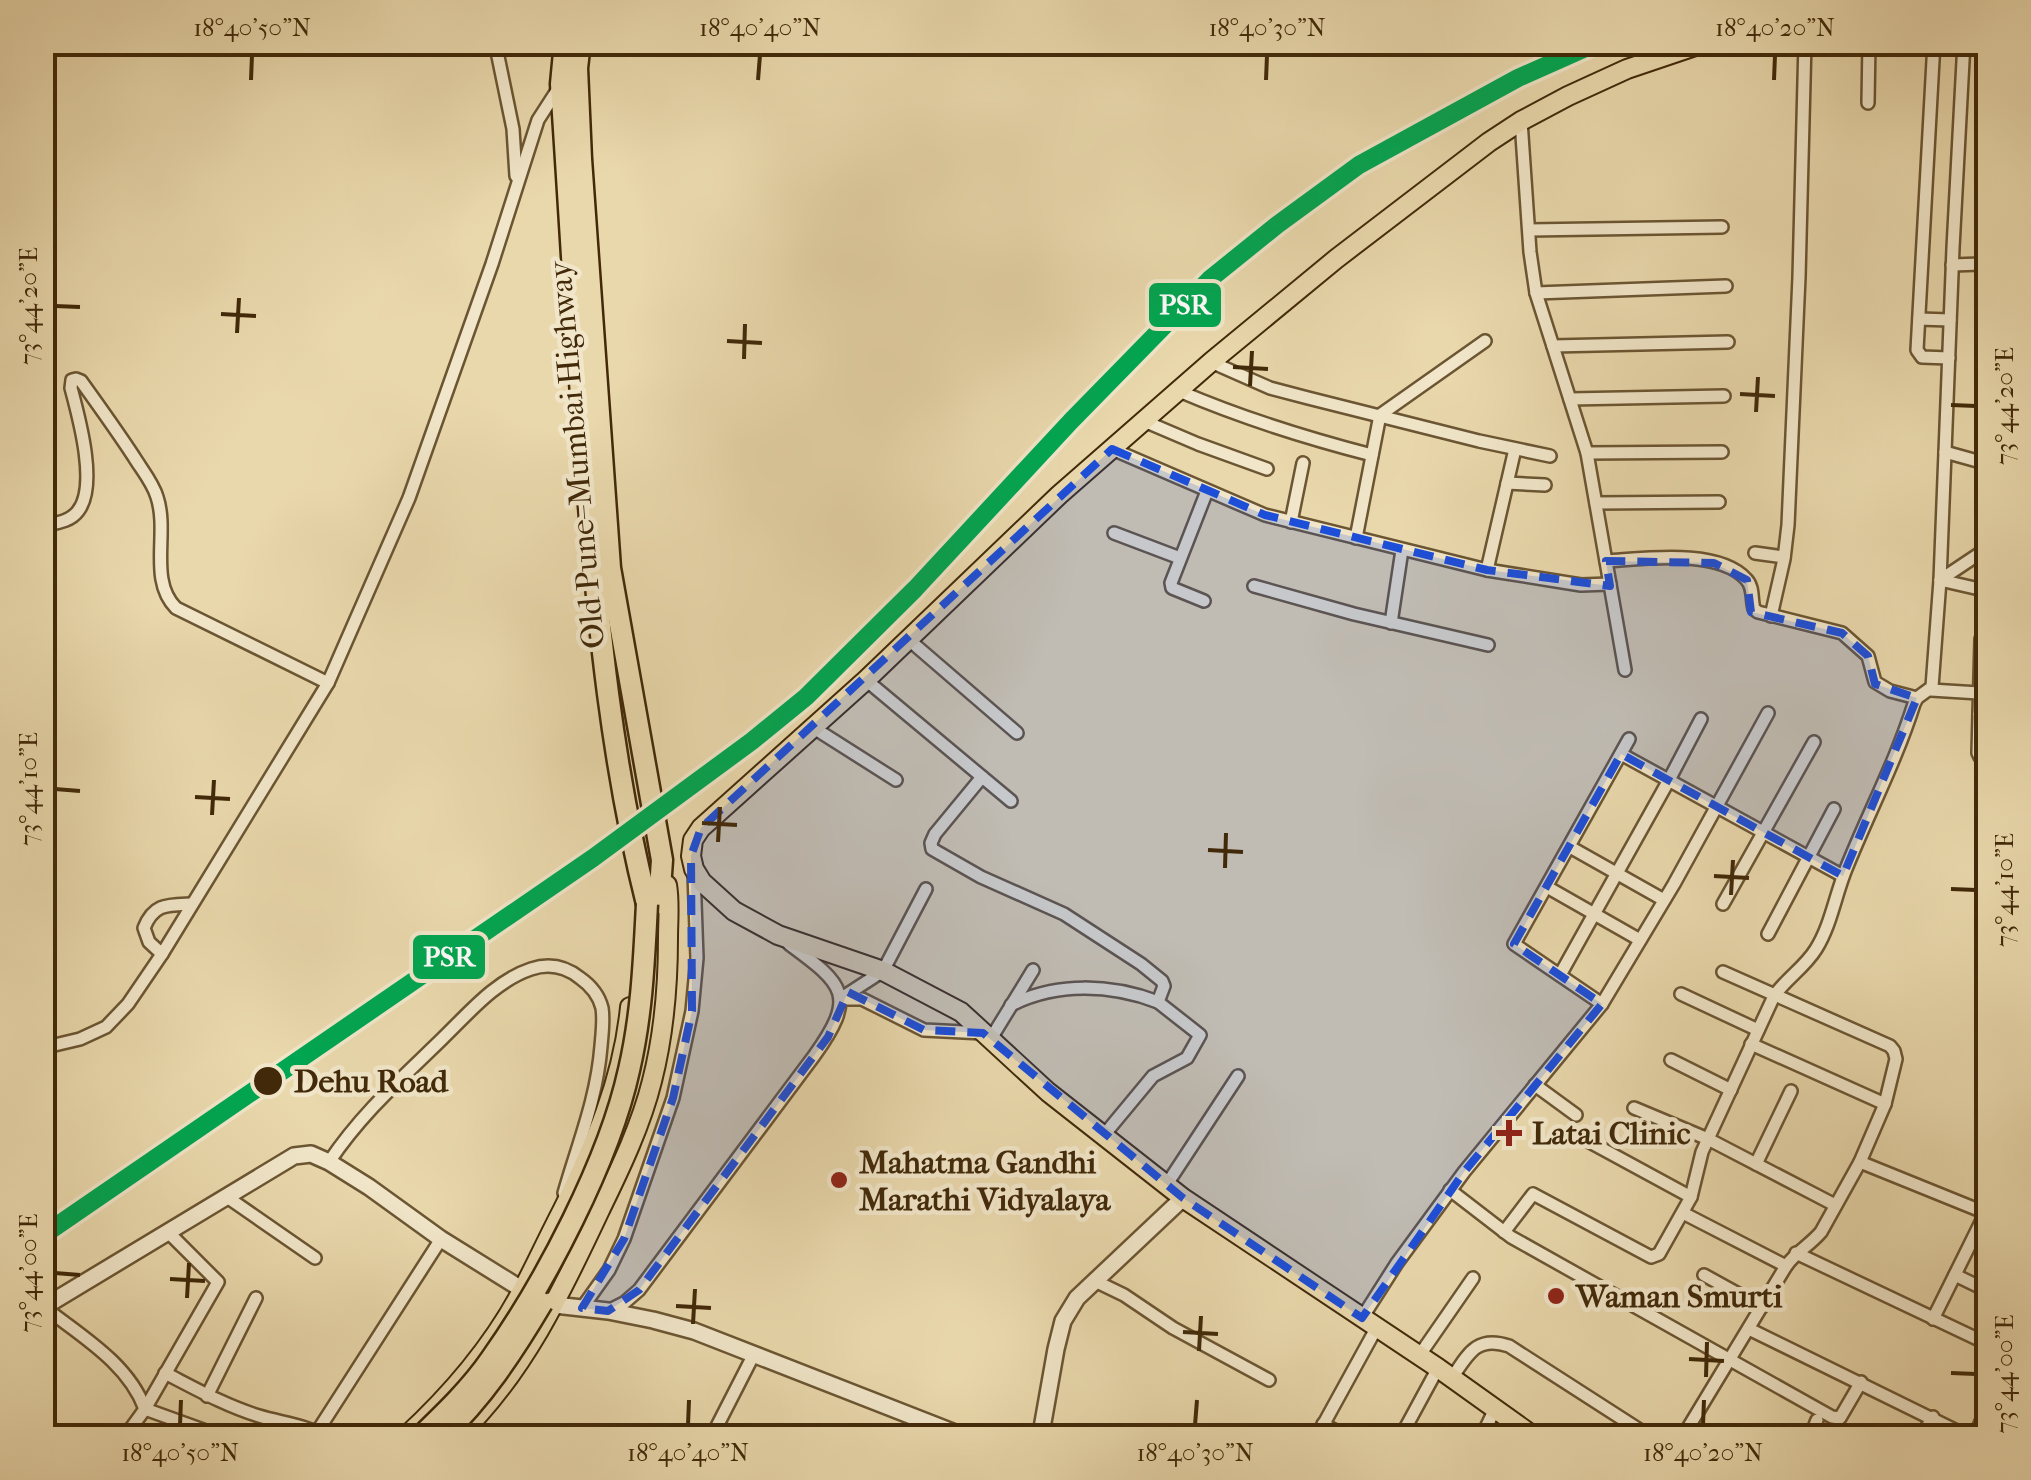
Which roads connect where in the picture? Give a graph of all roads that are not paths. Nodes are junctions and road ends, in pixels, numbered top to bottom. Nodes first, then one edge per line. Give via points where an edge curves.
1 (495, 42) edge
2 (565, 42) edge
3 (580, 42) edge
4 (1707, 42) edge
5 (1805, 42) edge
6 (1868, 42) edge
7 (1934, 42) edge
8 (1964, 42) edge
9 (576, 68) junction
10 (561, 84) junction
11 (1868, 102) dead end
12 (1521, 122) junction
13 (517, 187) junction
14 (1722, 226) dead end
15 (1529, 230) junction
16 (1988, 261) edge
17 (1952, 265) junction
18 (1726, 286) dead end
19 (1536, 293) junction
20 (1918, 319) junction
21 (1950, 320) junction
22 (1485, 341) dead end
23 (1728, 342) dead end
24 (1553, 346) junction
25 (1948, 358) junction
26 (1211, 362) junction
27 (1179, 391) junction
28 (1724, 396) dead end
29 (1570, 399) junction
30 (1380, 415) junction
31 (1144, 421) junction
32 (1112, 449) junction
33 (1515, 449) junction
34 (1587, 452) junction
35 (1722, 452) dead end
36 (1945, 452) junction
37 (1372, 455) junction
38 (1550, 456) dead end
39 (1303, 463) dead end
40 (1988, 464) edge
41 (1267, 469) dead end
42 (1507, 483) junction
43 (1546, 485) dead end
44 (1207, 491) junction
45 (1718, 502) dead end
46 (1596, 504) junction
47 (1291, 522) junction
48 (42, 526) edge
49 (1114, 533) dead end
50 (1356, 538) junction
51 (1988, 548) edge
52 (1402, 550) junction
53 (1755, 554) dead end
54 (1784, 557) junction
55 (1180, 558) junction
56 (1606, 560) junction
57 (1487, 570) junction
58 (1940, 580) junction
59 (1610, 584) junction
60 (1254, 586) dead end
61 (1988, 591) edge
62 (1204, 601) dead end
63 (1771, 616) junction
64 (1390, 623) junction
65 (908, 638) junction
66 (1981, 640) dead end
67 (1488, 644) dead end
68 (1984, 666) edge
69 (1625, 670) dead end
70 (866, 680) junction
71 (328, 683) junction
72 (1930, 690) junction
73 (1980, 693) junction
74 (1917, 698) junction
75 (1768, 713) dead end
76 (1984, 714) edge
77 (1701, 719) dead end
78 (814, 728) junction
79 (1016, 733) dead end
80 (1629, 740) dead end
81 (1814, 742) dead end
82 (1620, 754) junction
83 (1988, 758) edge
84 (982, 777) junction
85 (896, 780) dead end
86 (1670, 780) junction
87 (1011, 801) dead end
88 (1715, 806) junction
89 (1834, 808) dead end
90 (1763, 832) junction
91 (1570, 846) junction
92 (1810, 857) junction
93 (662, 860) junction
94 (694, 869) junction
95 (639, 873) junction
96 (1616, 873) junction
97 (1843, 876) junction
98 (1548, 888) junction
99 (926, 889) dead end
100 (1664, 900) junction
101 (653, 903) junction
102 (192, 904) junction
103 (1723, 904) dead end
104 (1595, 914) junction
105 (1768, 934) dead end
106 (778, 935) junction
107 (1640, 940) junction
108 (162, 954) junction
109 (1033, 970) dead end
110 (882, 971) junction
111 (1724, 972) dead end
112 (1560, 975) junction
113 (1681, 994) dead end
114 (1774, 996) junction
115 (840, 999) junction
116 (1158, 1002) junction
117 (1602, 1004) junction
118 (1010, 1006) junction
119 (1758, 1030) junction
120 (986, 1036) junction
121 (1751, 1044) junction
122 (42, 1048) edge
123 (1671, 1060) dead end
124 (1238, 1076) dead end
125 (1535, 1086) junction
126 (1730, 1090) junction
127 (1790, 1091) dead end
128 (1884, 1104) junction
129 (1634, 1108) dead end
130 (1576, 1115) dead end
131 (1574, 1134) dead end
132 (1104, 1135) junction
133 (1708, 1139) junction
134 (329, 1162) junction
135 (1860, 1162) junction
136 (1756, 1164) junction
137 (1167, 1184) junction
138 (1450, 1190) junction
139 (1692, 1196) junction
140 (227, 1198) junction
141 (1184, 1198) junction
142 (1835, 1204) junction
143 (1987, 1211) edge
144 (1683, 1213) junction
145 (554, 1226) junction
146 (1504, 1232) junction
147 (169, 1233) junction
148 (441, 1239) junction
149 (1796, 1253) junction
150 (315, 1258) dead end
151 (1786, 1266) junction
152 (1704, 1274) dead end
153 (1955, 1276) junction
154 (1473, 1278) dead end
155 (1095, 1281) junction
156 (523, 1290) junction
157 (1988, 1291) edge
158 (256, 1298) dead end
159 (554, 1304) junction
160 (1762, 1307) junction
161 (43, 1308) edge
162 (582, 1308) junction
163 (608, 1311) junction
164 (1932, 1319) junction
165 (1369, 1323) junction
166 (1750, 1328) junction
167 (1988, 1343) edge
168 (754, 1354) junction
169 (1420, 1356) junction
170 (1730, 1361) junction
171 (165, 1373) junction
172 (1445, 1373) junction
173 (1269, 1380) dead end
174 (1861, 1382) junction
175 (208, 1396) junction
176 (1988, 1405) edge
177 (145, 1409) junction
178 (1495, 1409) junction
179 (1932, 1418) junction
180 (1817, 1420) dead end
181 (1324, 1424) junction
182 (322, 1434) edge
183 (217, 1435) dead end
184 (1922, 1436) edge
185 (124, 1438) edge
186 (404, 1438) edge
187 (419, 1438) edge
188 (440, 1438) edge
189 (456, 1438) edge
190 (711, 1438) edge
191 (968, 1438) edge
192 (1034, 1438) edge
193 (1316, 1438) edge
194 (1349, 1438) edge
195 (1400, 1438) edge
196 (1480, 1438) edge
197 (1536, 1438) edge
198 (1652, 1438) edge
199 (1682, 1438) edge
200 (1810, 1438) edge
201 (1972, 1438) edge

1 - 13 street
2 - 10 highway, Old Pune–Mumbai Highway
3 - 9 highway, Old Pune–Mumbai Highway
4 - 12 main road via 1627,69
5 - 54 street
6 - 11 street
7 - 20 street
8 - 17 street
9 - 10 street
9 - 93 highway, Old Pune–Mumbai Highway via 610,568
10 - 13 street via 538,120
10 - 95 highway, Old Pune–Mumbai Highway via 594,570 607,694
12 - 15 street
12 - 26 main road
13 - 71 street via 409,498
14 - 15 street
15 - 19 street
16 - 17 street
17 - 21 street
18 - 19 street
19 - 24 street
20 - 21 street
20 - 25 street via 1919,354
21 - 25 street
22 - 30 street
23 - 24 street
24 - 29 street
25 - 36 street
26 - 27 main road
26 - 30 street via 1270,388
27 - 31 main road
27 - 37 street
28 - 29 street
29 - 34 street
30 - 33 street
30 - 37 street
31 - 32 main road
31 - 41 street
32 - 44 street
32 - 65 main road
33 - 38 street
33 - 42 street
34 - 35 street
34 - 46 street
36 - 40 street
36 - 58 street
37 - 50 street
39 - 47 street
42 - 43 street
42 - 57 street
44 - 47 street
44 - 55 street
45 - 46 street
46 - 56 street
47 - 50 street
48 - 71 street via 70,519 84,497 84,455 70,384 76,379 157,496 166,599
49 - 55 street
50 - 52 street
51 - 58 street
52 - 57 street
52 - 64 street
53 - 54 street
54 - 63 street
55 - 62 street via 1172,588
56 - 59 street
56 - 63 street via 1692,559 1731,568 1750,586 1754,608
57 - 59 street
58 - 61 street
58 - 72 street
59 - 69 street
60 - 64 street
63 - 74 street via 1842,633 1868,656 1875,682
64 - 67 street
65 - 70 main road
65 - 79 street
66 - 68 street
68 - 73 street
70 - 78 main road
70 - 84 street
71 - 102 street
72 - 73 street
72 - 74 street
73 - 76 street
74 - 97 street
75 - 88 street
76 - 83 street via 1978,753
77 - 86 street
78 - 85 street
78 - 94 main road via 700,828 692,840
80 - 82 street
81 - 90 street
82 - 86 street
82 - 91 street
84 - 87 street
84 - 116 street via 935,834 932,849 1064,914 1141,964 1162,981
86 - 88 street
86 - 96 street
88 - 90 street
88 - 100 street
89 - 92 street
90 - 92 street
90 - 103 street
91 - 96 street
91 - 98 street
92 - 97 street
92 - 105 street
93 - 101 highway, Old Pune–Mumbai Highway
93 - 159 main road via 668,979 652,1084 628,1152
94 - 106 main road via 734,912
94 - 162 street via 692,1011 674,1098 624,1238
95 - 101 highway, Old Pune–Mumbai Highway
95 - 145 main road via 618,1076 589,1157
96 - 100 street
96 - 104 street
97 - 114 street via 1815,951
98 - 104 street
98 - 112 street via 1514,944
99 - 110 street
100 - 107 street
101 - 187 highway, bridge via 628,1076 578,1208 500,1344
101 - 188 highway, bridge via 646,1054 600,1190 521,1339
102 - 108 street
102 - 108 street via 157,908 148,918 149,942
104 - 107 street
104 - 112 street
106 - 110 main road
106 - 115 street via 822,968
107 - 117 street
108 - 122 street via 106,1027
109 - 118 street
110 - 115 street
110 - 120 main road via 961,1012
111 - 114 street
112 - 117 street
113 - 119 street
114 - 119 street
114 - 128 street via 1890,1046 1896,1059
115 - 120 street via 862,999 924,1030
115 - 163 street via 835,1025 791,1087 639,1290
116 - 118 street via 1089,987
116 - 132 street via 1200,1035 1187,1058 1153,1076
117 - 125 street
118 - 120 street
119 - 121 street
120 - 132 main road
121 - 126 street
121 - 128 street
123 - 126 street
124 - 137 street
125 - 130 street
125 - 138 street
126 - 133 street
127 - 136 street
128 - 135 street
129 - 133 street
131 - 139 street
132 - 137 main road
133 - 136 street
133 - 139 street
134 - 140 street via 294,1156
134 - 145 street via 372,1107 486,997 528,970 559,966 594,991 602,1031 592,1105
134 - 148 street
135 - 142 street
135 - 143 street
136 - 142 street
137 - 141 main road
138 - 146 street
138 - 165 street
139 - 144 street
140 - 147 street
140 - 150 street
141 - 155 street
141 - 165 main road
142 - 149 street via 1821,1232
143 - 153 street
144 - 146 street via 1652,1257 1533,1194
144 - 151 street
145 - 156 main road
146 - 170 street
147 - 161 street
147 - 171 street via 218,1282
148 - 156 street
148 - 182 street
149 - 151 street
149 - 164 street
151 - 160 street
152 - 160 street
153 - 157 street
153 - 164 street
154 - 169 street
155 - 173 street
155 - 192 street via 1064,1321 1042,1428
156 - 159 street
156 - 186 main road via 459,1383
158 - 175 street
159 - 162 street
159 - 189 main road via 515,1367
160 - 166 street
161 - 177 street via 119,1368
162 - 163 street
163 - 168 street
164 - 167 street
165 - 169 main road
165 - 181 street
166 - 170 street
166 - 174 street
168 - 190 street
168 - 191 street
169 - 172 main road
170 - 174 street via 1836,1418
170 - 199 street
171 - 175 street
171 - 177 street
172 - 178 main road
172 - 195 street
172 - 198 street via 1480,1344 1495,1341
174 - 179 street
175 - 182 street
176 - 201 street
177 - 183 street
177 - 185 street
178 - 196 street
178 - 197 main road
179 - 184 street
179 - 201 street
180 - 200 street
181 - 193 street
181 - 194 street

